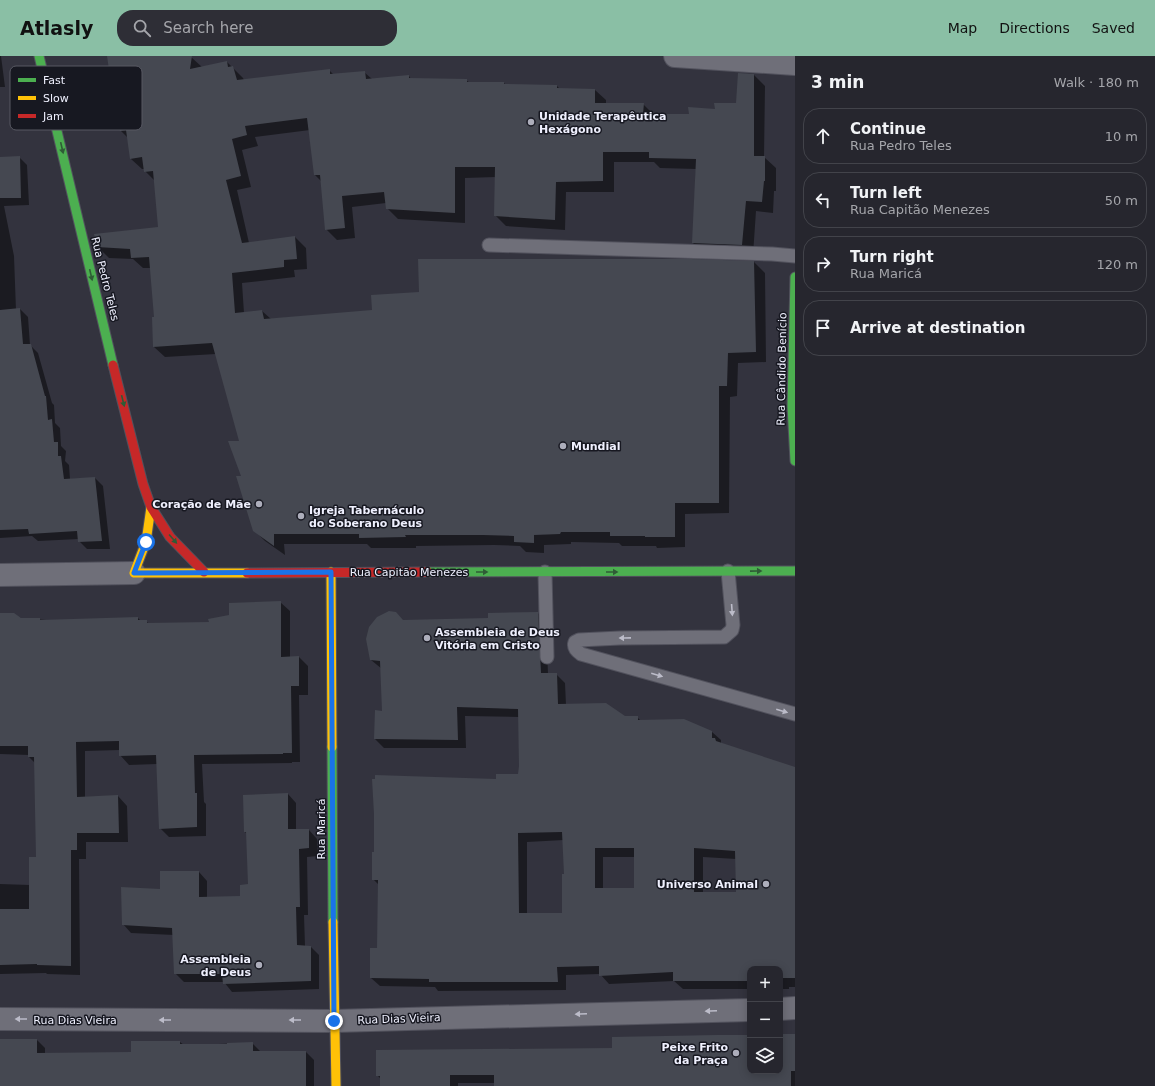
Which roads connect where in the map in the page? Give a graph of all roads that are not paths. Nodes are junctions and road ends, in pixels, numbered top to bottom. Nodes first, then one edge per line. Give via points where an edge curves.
1 (39, 56) edge
2 (675, 56) edge
3 (795, 64) edge
4 (41, 66) edge
5 (57, 130) edge
6 (489, 245) dead end
7 (795, 256) edge
8 (795, 277) edge
9 (795, 461) edge
10 (151, 507) junction
11 (728, 571) junction
12 (795, 571) edge
13 (204, 572) junction
14 (331, 572) junction
15 (544, 572) junction
16 (134, 573) junction
17 (0, 575) edge
18 (547, 657) dead end
19 (795, 714) edge
20 (795, 1008) edge
21 (783, 1009) edge
22 (747, 1010) edge
23 (0, 1019) edge
24 (334, 1021) junction
25 (336, 1086) edge

1 -> 4 street, Rua Pedro Teles
2 - 3 street
5 -> 10 street, Rua Pedro Teles via 95,292
6 - 7 lane
8 - 9 street, Rua Cândido Benício via 792,406
10 -> 13 street, Rua Pedro Teles via 170,537
10 - 16 street, Rua Pedro Teles via 146,542
11 -> 12 street, Rua Capitão Menezes
15 -> 11 street, Rua Capitão Menezes
11 -> 19 lane via 733,625 732,630 724,637 579,640 574,645 576,650 581,654
13 - 14 street, Rua Capitão Menezes
13 - 16 street, Rua Capitão Menezes
14 -> 15 street, Rua Capitão Menezes
14 - 24 street, Rua Maricá
15 - 18 lane
16 - 17 street, Rua Capitão Menezes
20 - 21 street
22 -> 24 street, Rua Dias Vieira
24 -> 23 street, Rua Dias Vieira
24 - 25 street, Rua Maricá

